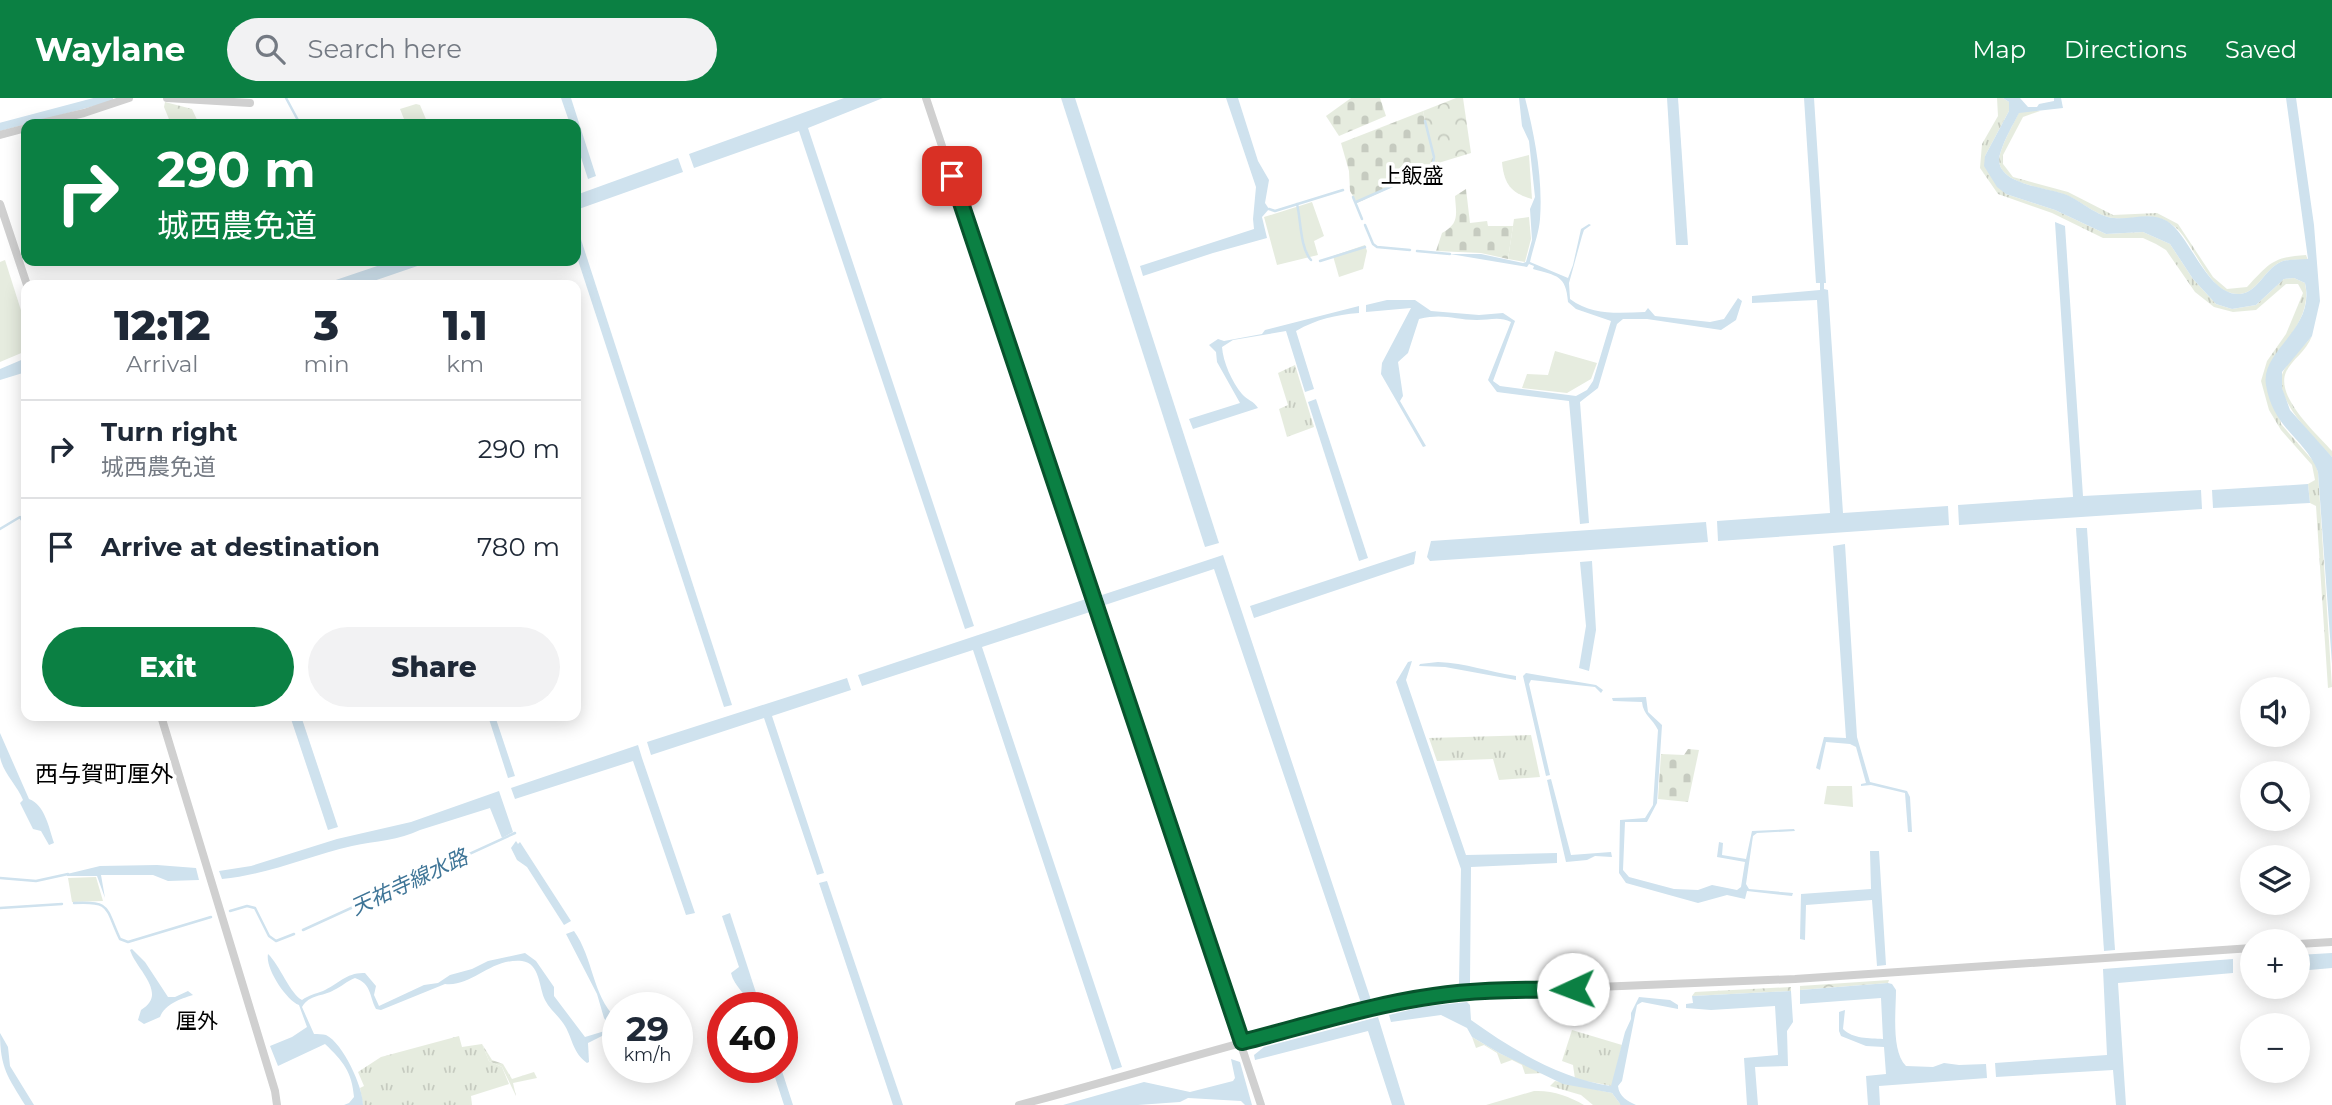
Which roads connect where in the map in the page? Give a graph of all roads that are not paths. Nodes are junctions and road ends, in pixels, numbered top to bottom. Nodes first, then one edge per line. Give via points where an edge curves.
1 (129, 98) edge
2 (167, 98) edge
3 (926, 98) edge
4 (109, 102) edge
5 (250, 103) dead end
6 (54, 119) edge
7 (21, 129) edge
8 (0, 135) edge
9 (0, 204) edge
10 (25, 280) edge
11 (163, 721) edge
12 (2332, 942) edge
13 (2310, 943) edge
14 (2240, 949) edge
15 (1242, 1042) junction
16 (277, 1105) edge
17 (1019, 1105) edge
18 (1261, 1105) edge

1 - 4 street
2 - 5 street
3 - 15 street
4 - 6 street
7 - 8 street
9 - 10 street
11 - 16 street
12 - 13 street
14 - 15 street via 1795,979 1457,993 1378,1007
15 - 17 street
15 - 18 street

